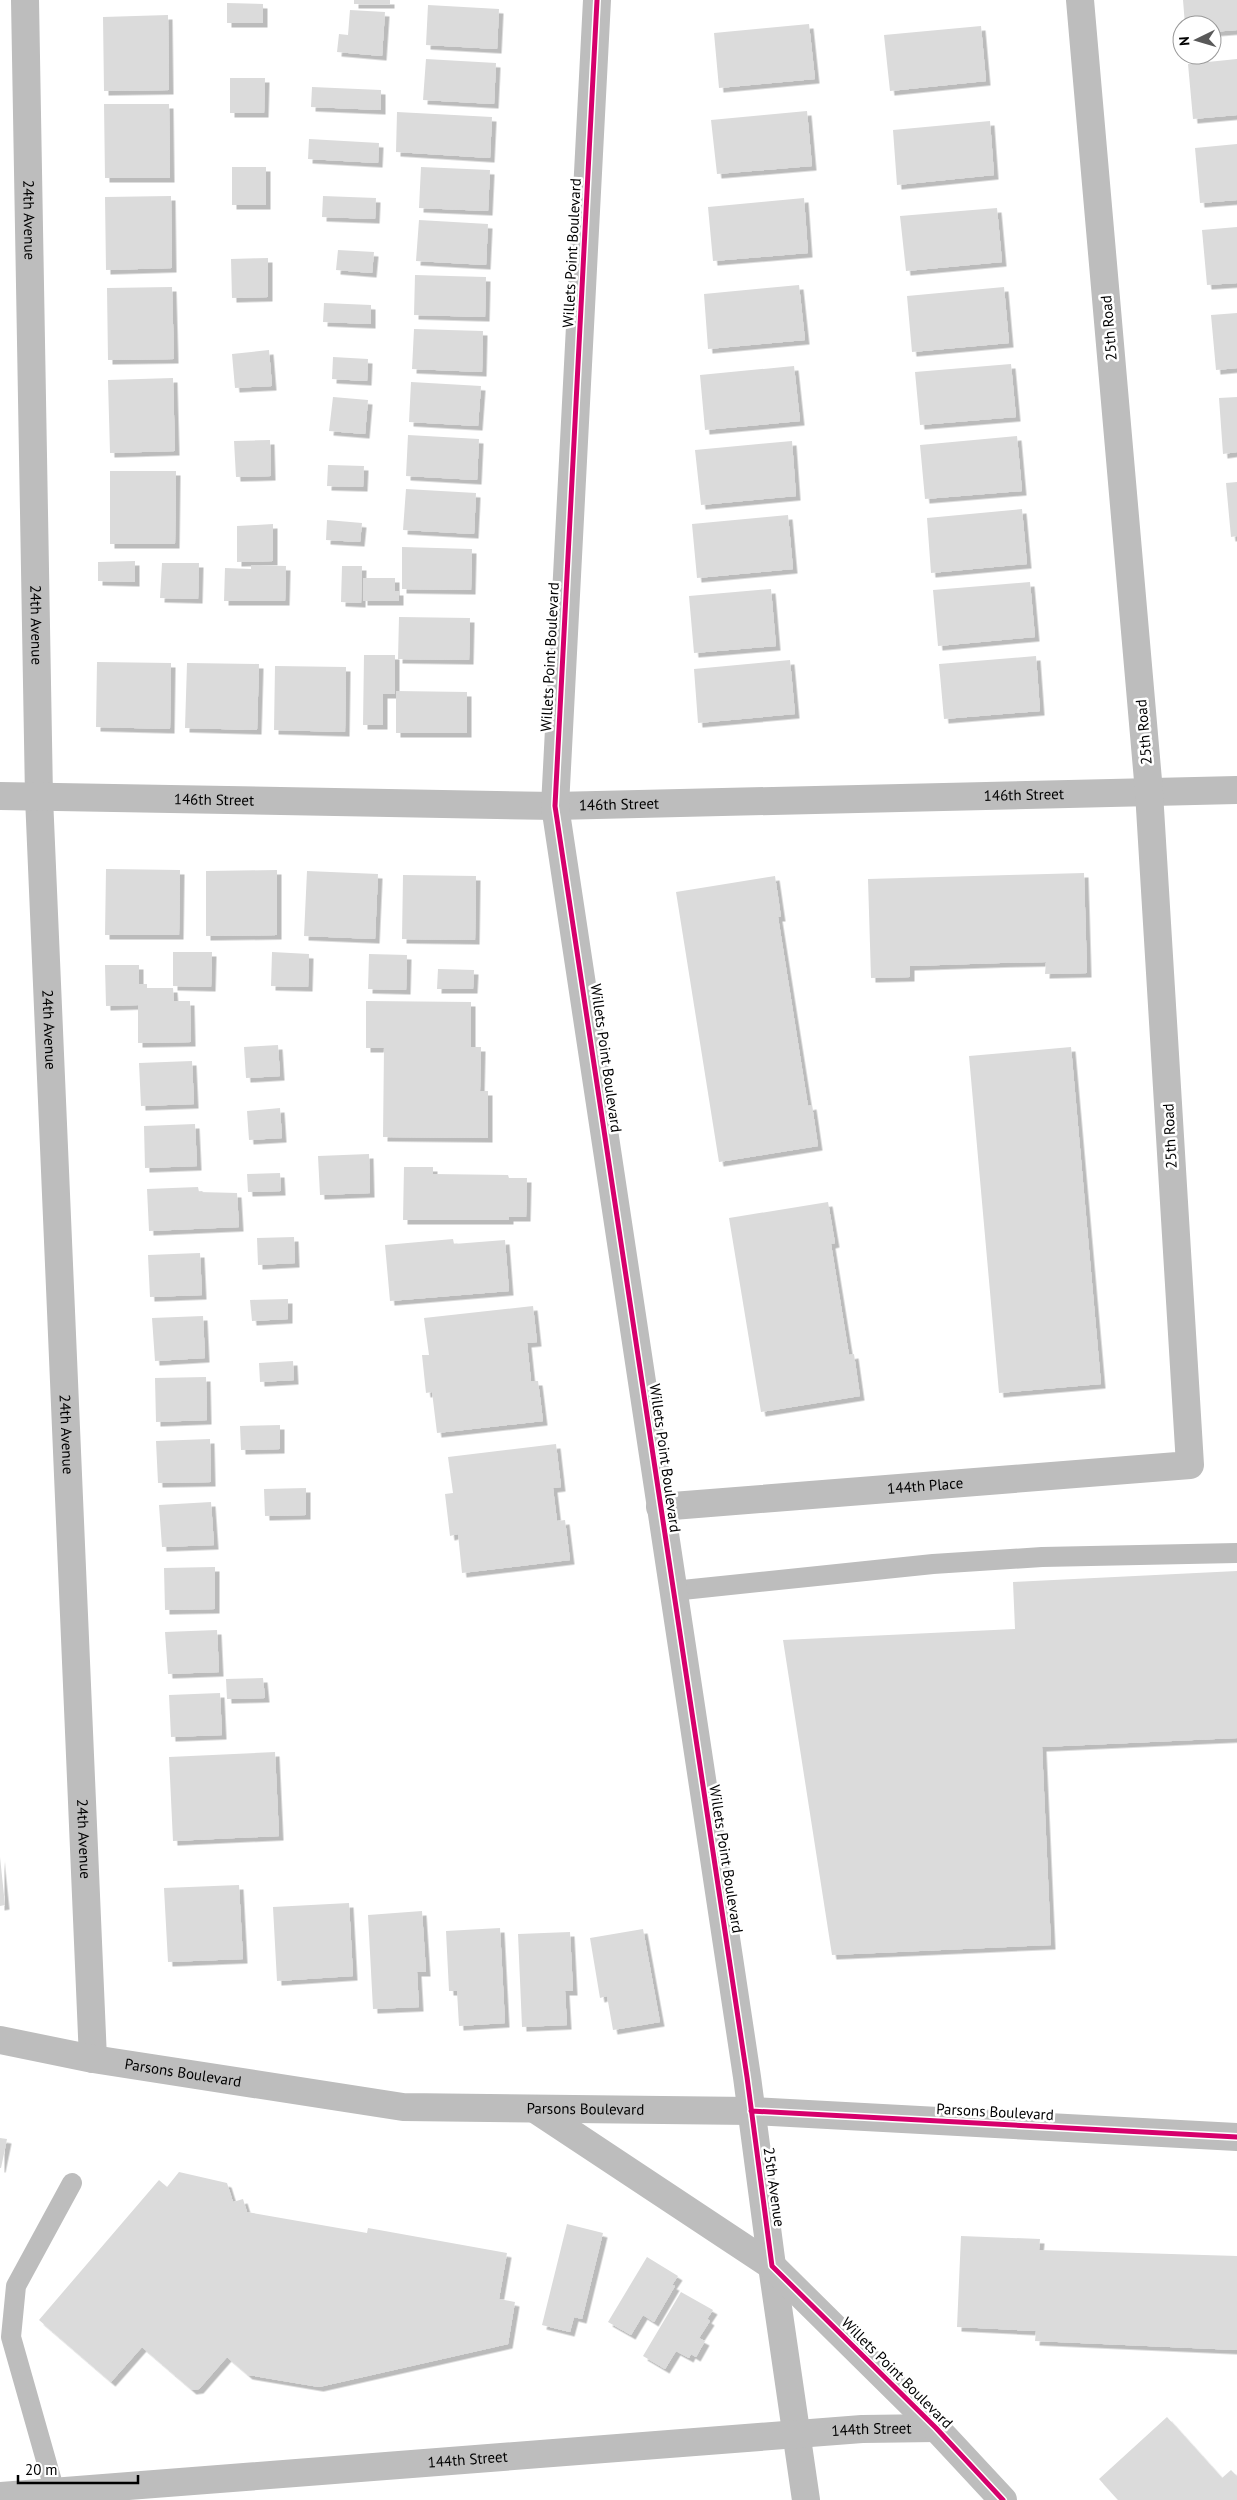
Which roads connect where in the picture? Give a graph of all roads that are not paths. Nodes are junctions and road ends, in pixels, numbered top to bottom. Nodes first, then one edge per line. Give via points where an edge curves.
1 (25, 0) edge
2 (598, 0) edge
3 (1080, 0) edge
4 (1237, 790) edge
5 (1149, 792) junction
6 (0, 796) edge
7 (39, 797) junction
8 (555, 806) junction
9 (1190, 1465) joint
10 (660, 1507) junction
11 (1237, 1553) edge
12 (673, 1592) junction
13 (0, 2040) edge
14 (93, 2059) junction
15 (535, 2108) junction
16 (751, 2112) junction
17 (1237, 2138) edge
18 (72, 2183) dead end
19 (772, 2266) junction
20 (936, 2428) junction
21 (797, 2435) junction
22 (55, 2492) junction
23 (145, 2493) edge
24 (0, 2496) edge
25 (806, 2500) edge
26 (1003, 2500) edge

1 - 7 street, 24th Avenue
2 - 8 street, Willets Point Boulevard
3 - 5 street, 25th Road
4 - 5 street, 146th Street
5 - 8 street, 146th Street
5 - 9 street, 25th Road
6 - 7 street, 146th Street
7 - 8 street, 146th Street
7 - 14 street, 24th Avenue
8 - 10 street, Willets Point Boulevard
9 - 10 street, 144th Place
10 - 12 street, Willets Point Boulevard
11 - 12 lane via 1042,1557 932,1564
12 - 16 street, Willets Point Boulevard
13 - 14 street, Parsons Boulevard
14 - 15 street, Parsons Boulevard via 403,2107
15 - 16 street, Parsons Boulevard
15 - 19 street, Willets Point Boulevard
16 - 17 street, Parsons Boulevard
16 - 19 street, 25th Avenue
18 - 22 lane via 16,2286 11,2338
19 - 20 street, Willets Point Boulevard
19 - 21 street, 25th Avenue
20 - 21 street, 144th Street via 862,2429
20 - 26 street, Willets Point Boulevard
21 - 23 street, 144th Street
21 - 25 street, 25th Avenue
22 - 23 street, 144th Street
22 - 24 street, 144th Street

